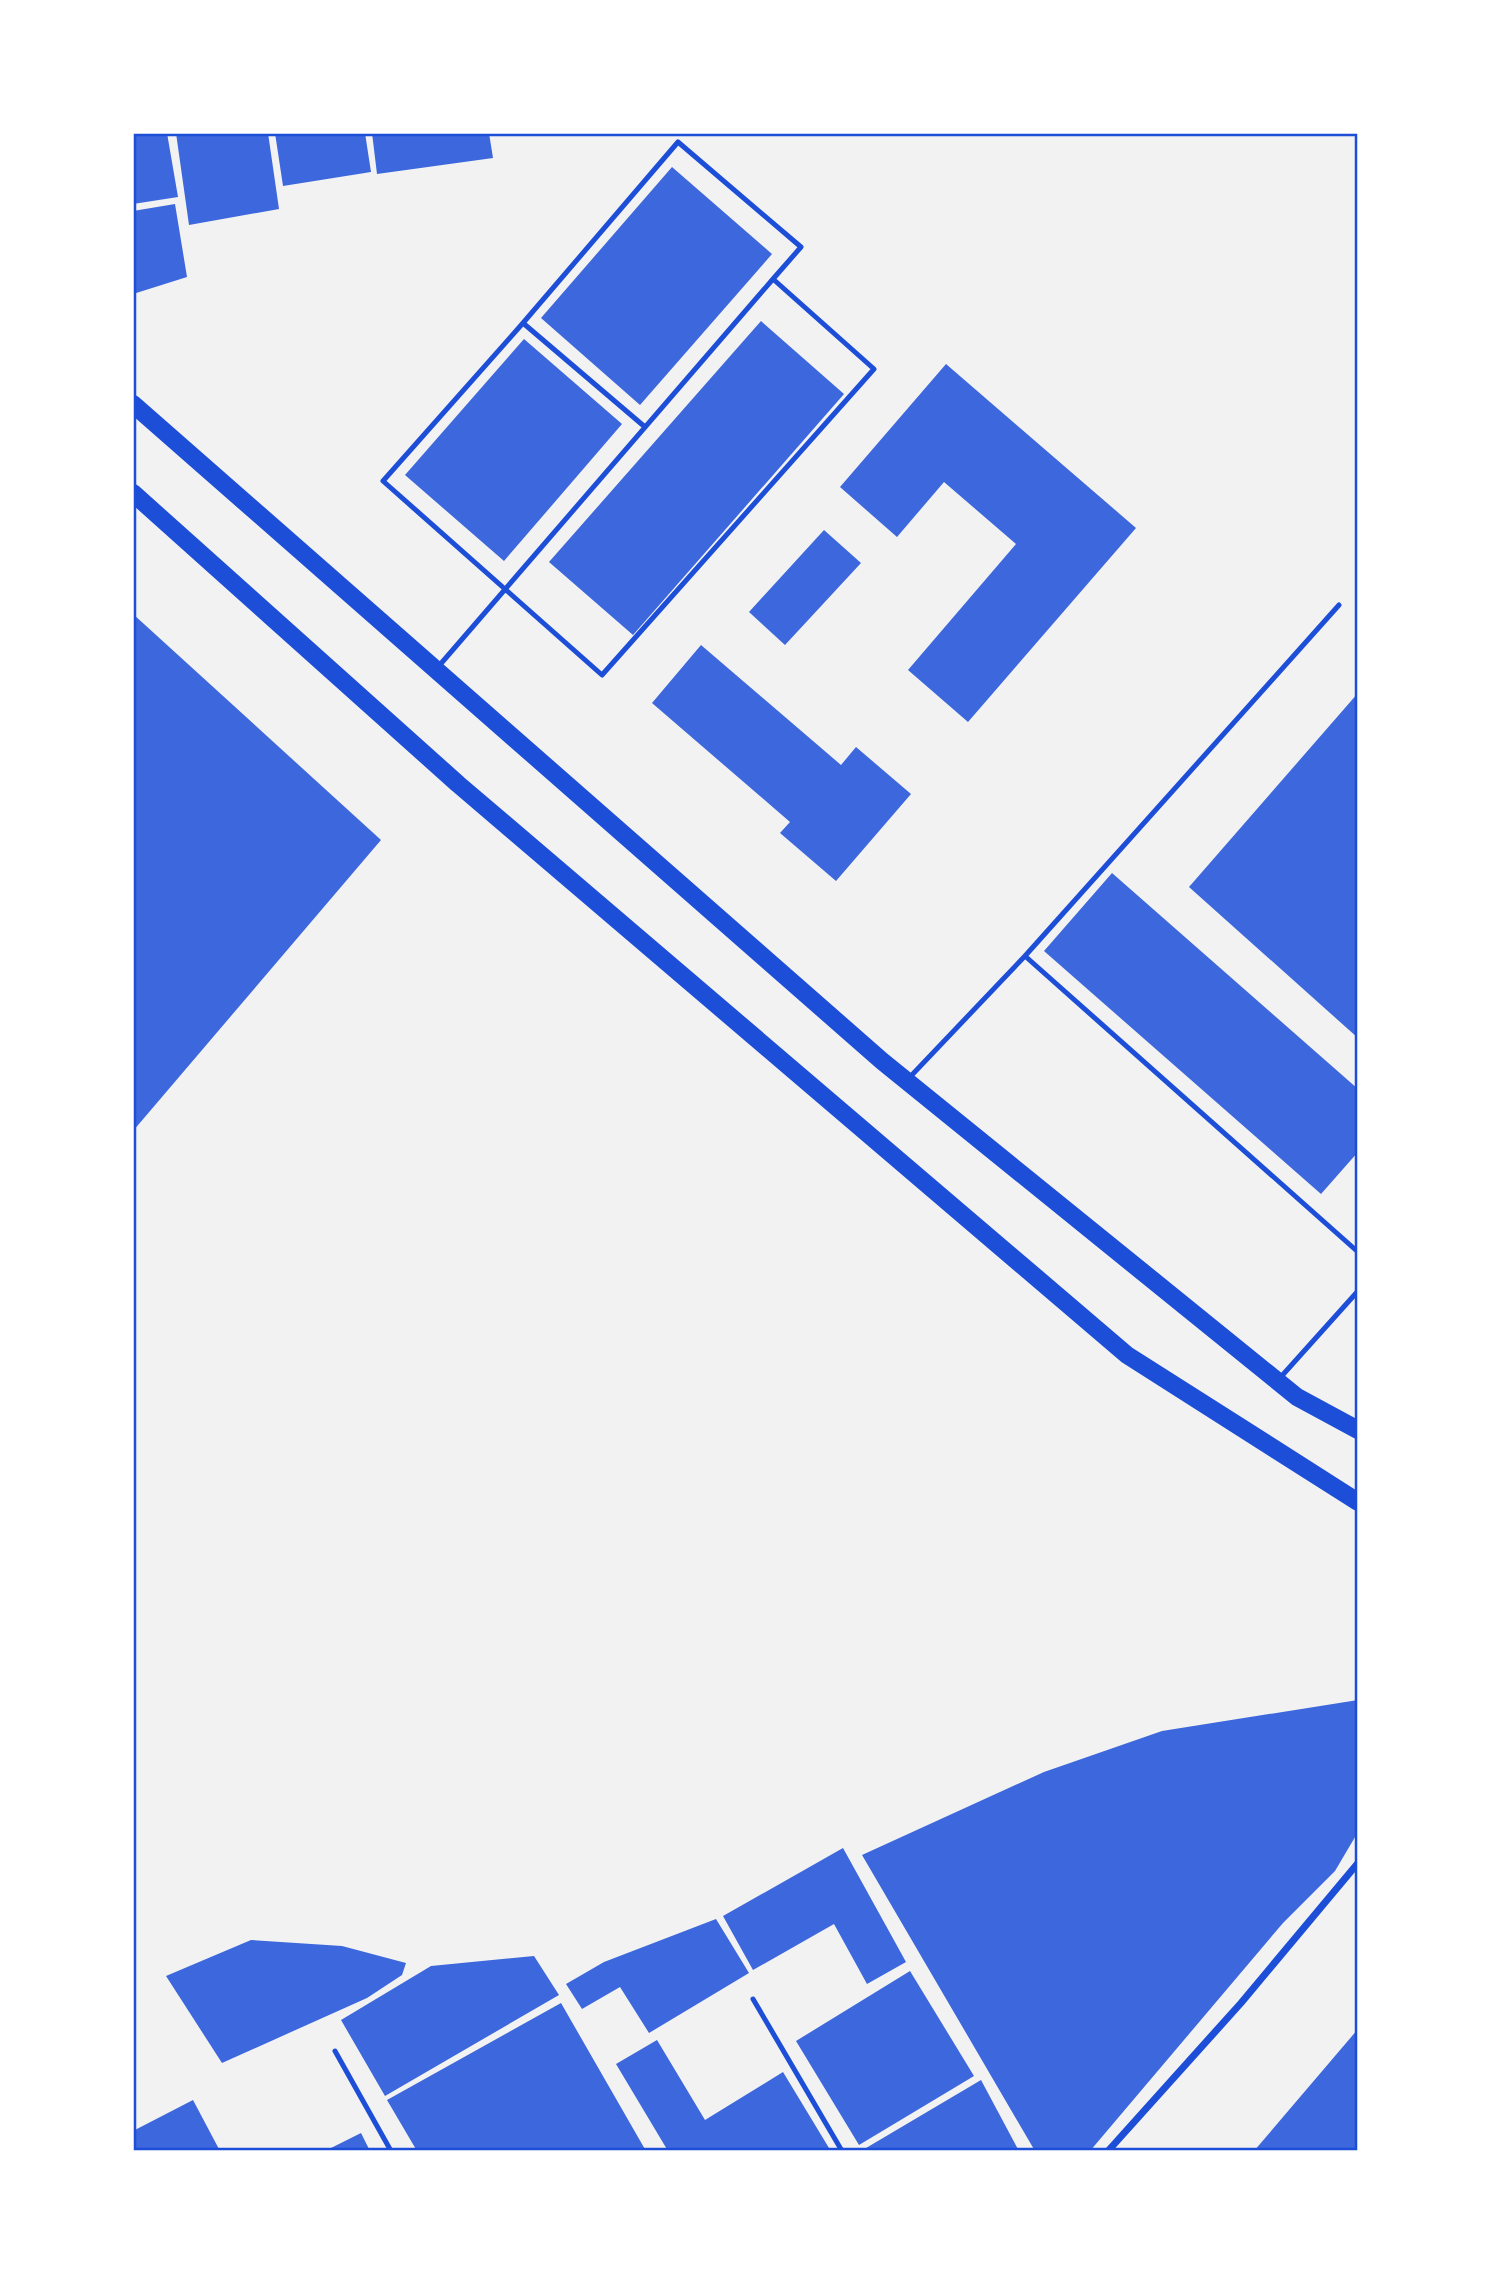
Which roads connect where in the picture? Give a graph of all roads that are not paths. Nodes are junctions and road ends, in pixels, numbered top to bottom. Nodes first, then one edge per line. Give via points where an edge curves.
1 (773, 279) junction
2 (523, 323) junction
3 (133, 404) edge
4 (645, 427) junction
5 (133, 493) edge
6 (505, 589) junction
7 (1339, 605) dead end
8 (436, 670) junction
9 (1025, 956) junction
10 (906, 1081) junction
11 (1358, 1252) edge
12 (1358, 1291) edge
13 (1277, 1381) junction
14 (1358, 1430) edge
15 (1358, 1502) edge
16 (1358, 1863) edge
17 (753, 1999) dead end
18 (335, 2051) dead end
19 (391, 2151) edge
20 (842, 2151) edge
21 (1108, 2151) edge

1 - 2 lane via 801,247 678,142
1 - 4 lane
1 - 6 lane via 874,369 602,675
2 - 4 lane
2 - 6 lane via 383,481
3 - 8 main road
4 - 6 lane
5 - 15 main road via 458,784 1127,1355
6 - 8 lane
7 - 9 lane
8 - 10 main road
9 - 10 lane
9 - 11 lane
10 - 13 main road
12 - 13 lane
13 - 14 main road via 1297,1398
16 - 21 street
17 - 20 lane
18 - 19 lane

